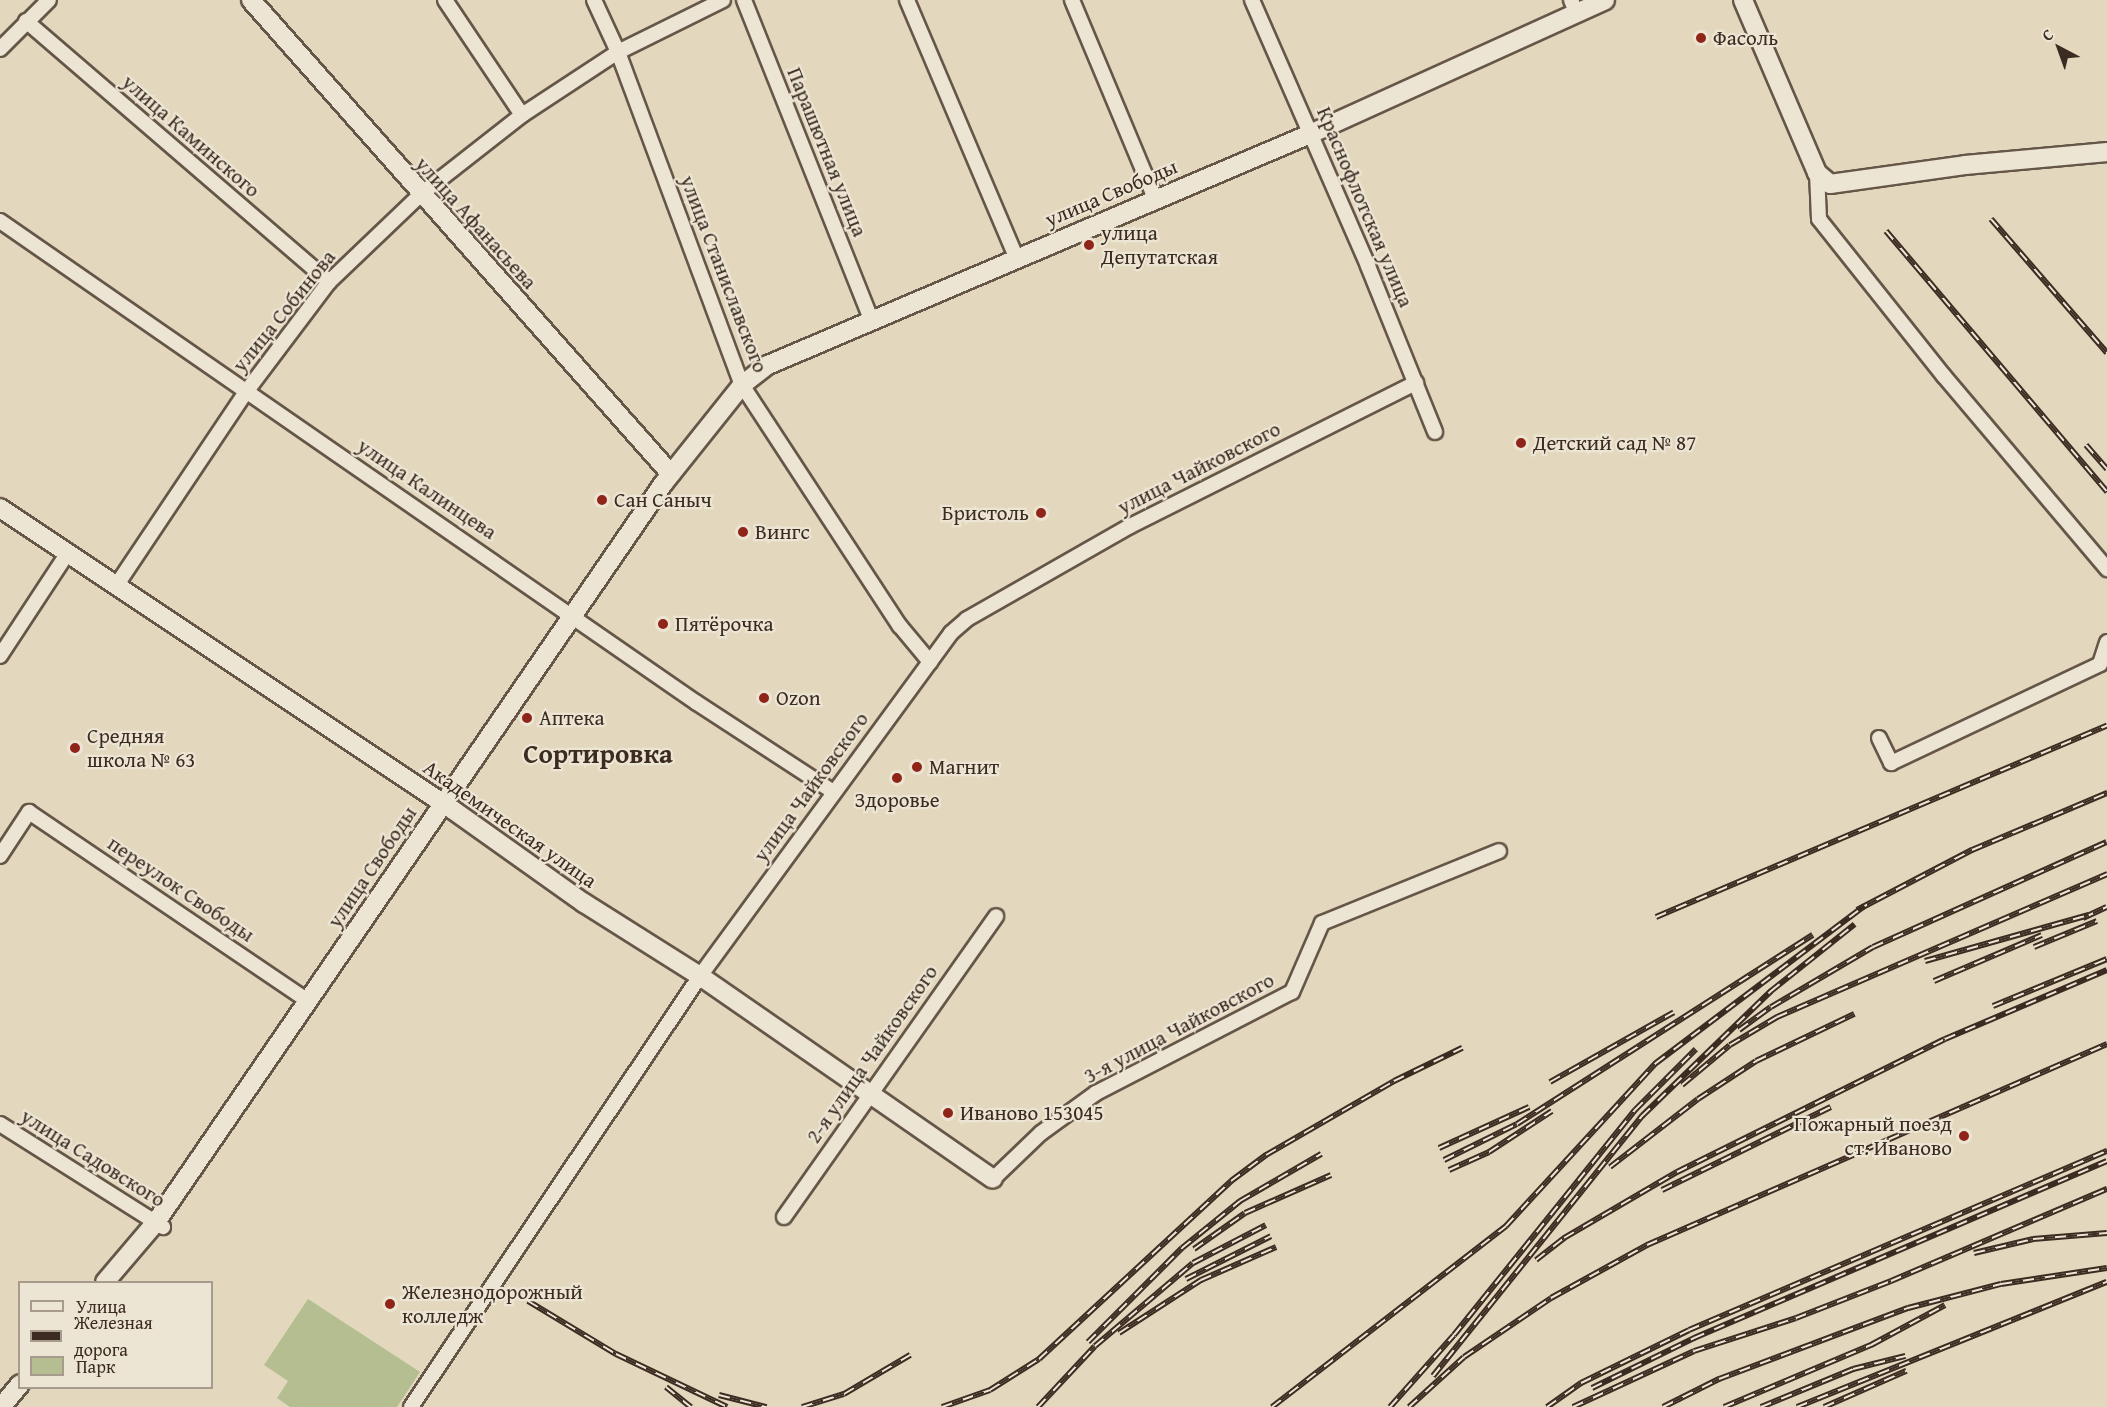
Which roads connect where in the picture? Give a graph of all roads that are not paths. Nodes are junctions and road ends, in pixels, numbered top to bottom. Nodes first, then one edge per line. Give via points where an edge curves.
1 (49, 0) edge
2 (251, 0) edge
3 (445, 0) edge
4 (594, 0) edge
5 (723, 0) edge
6 (744, 0) edge
7 (907, 0) edge
8 (1072, 0) edge
9 (1252, 0) edge
10 (1605, 0) edge
11 (1743, 0) edge
12 (1574, 6) edge
13 (26, 21) junction
14 (0, 49) edge
15 (618, 52) junction
16 (522, 115) junction
17 (1310, 134) junction
18 (2107, 152) edge
19 (1817, 173) junction
20 (420, 195) junction
21 (1155, 198) junction
22 (0, 221) edge
23 (1016, 257) junction
24 (328, 282) junction
25 (871, 319) junction
26 (1416, 383) junction
27 (742, 385) junction
28 (246, 392) junction
29 (1435, 432) dead end
30 (671, 474) junction
31 (0, 508) edge
32 (67, 554) junction
33 (2107, 569) edge
34 (116, 586) junction
35 (578, 617) junction
36 (2107, 642) edge
37 (0, 656) edge
38 (930, 662) junction
39 (1879, 738) dead end
40 (832, 791) junction
41 (448, 806) junction
42 (1499, 851) dead end
43 (0, 856) edge
44 (996, 916) dead end
45 (700, 976) junction
46 (308, 1001) junction
47 (868, 1094) junction
48 (0, 1124) edge
49 (993, 1179) joint
50 (784, 1217) dead end
51 (160, 1225) junction
52 (106, 1281) edge
53 (118, 1281) edge
54 (18, 1386) edge
55 (29, 1389) edge
56 (0, 1407) edge
57 (13, 1407) edge
58 (411, 1407) edge

1 - 13 street
2 - 20 street, улица Афанасьева
3 - 16 street
4 - 15 street, улица Станиславского
5 - 15 street, улица Собинова
6 - 25 street, Парашютная улица
7 - 23 street
8 - 21 street
9 - 17 street, Краснофлотская улица
10 - 12 street, улица Свободы
11 - 19 street
12 - 17 street, улица Свободы
13 - 14 street
13 - 24 street, улица Каминского
15 - 16 street, улица Собинова
15 - 27 street, улица Станиславского
16 - 20 street, улица Собинова
17 - 21 street, улица Свободы
17 - 26 street, Краснофлотская улица
18 - 19 street via 1965,165 1830,184
19 - 33 street via 1819,219 1944,376
20 - 24 street, улица Собинова
20 - 30 street, улица Афанасьева
21 - 23 street, улица Свободы
22 - 28 street, улица Калинцева
23 - 25 street, улица Свободы
24 - 28 street, улица Собинова
25 - 27 street, улица Свободы via 768,365
26 - 29 street, Краснофлотская улица
26 - 38 street, улица Чайковского via 1130,526 967,619
27 - 30 street, улица Свободы
27 - 38 street, улица Станиславского via 900,626
28 - 34 street, улица Собинова
28 - 35 street, улица Калинцева
30 - 35 street, улица Свободы
31 - 32 street, Академическая улица
32 - 34 street, Академическая улица
32 - 37 street
34 - 41 street, Академическая улица
35 - 40 street, улица Калинцева via 697,703
35 - 41 street, улица Свободы
36 - 39 street via 2100,664 1891,763
38 - 40 street, улица Чайковского
40 - 45 street, улица Чайковского
41 - 45 street, Академическая улица via 584,903
41 - 46 street, улица Свободы
41 - 51 street, улица Свободы
42 - 49 street, 3-я улица Чайковского via 1322,923 1292,992 1096,1094 1041,1133
43 - 46 street, переулок Свободы via 29,812
44 - 47 street, 2-я улица Чайковского
45 - 47 street, Академическая улица
45 - 58 street, улица Чайковского
46 - 51 street, улица Свободы
47 - 49 street, Академическая улица
47 - 50 street, 2-я улица Чайковского
48 - 51 street, улица Садовского
51 - 52 street, улица Свободы
51 - 53 street, улица Свободы
54 - 56 street
55 - 57 street

